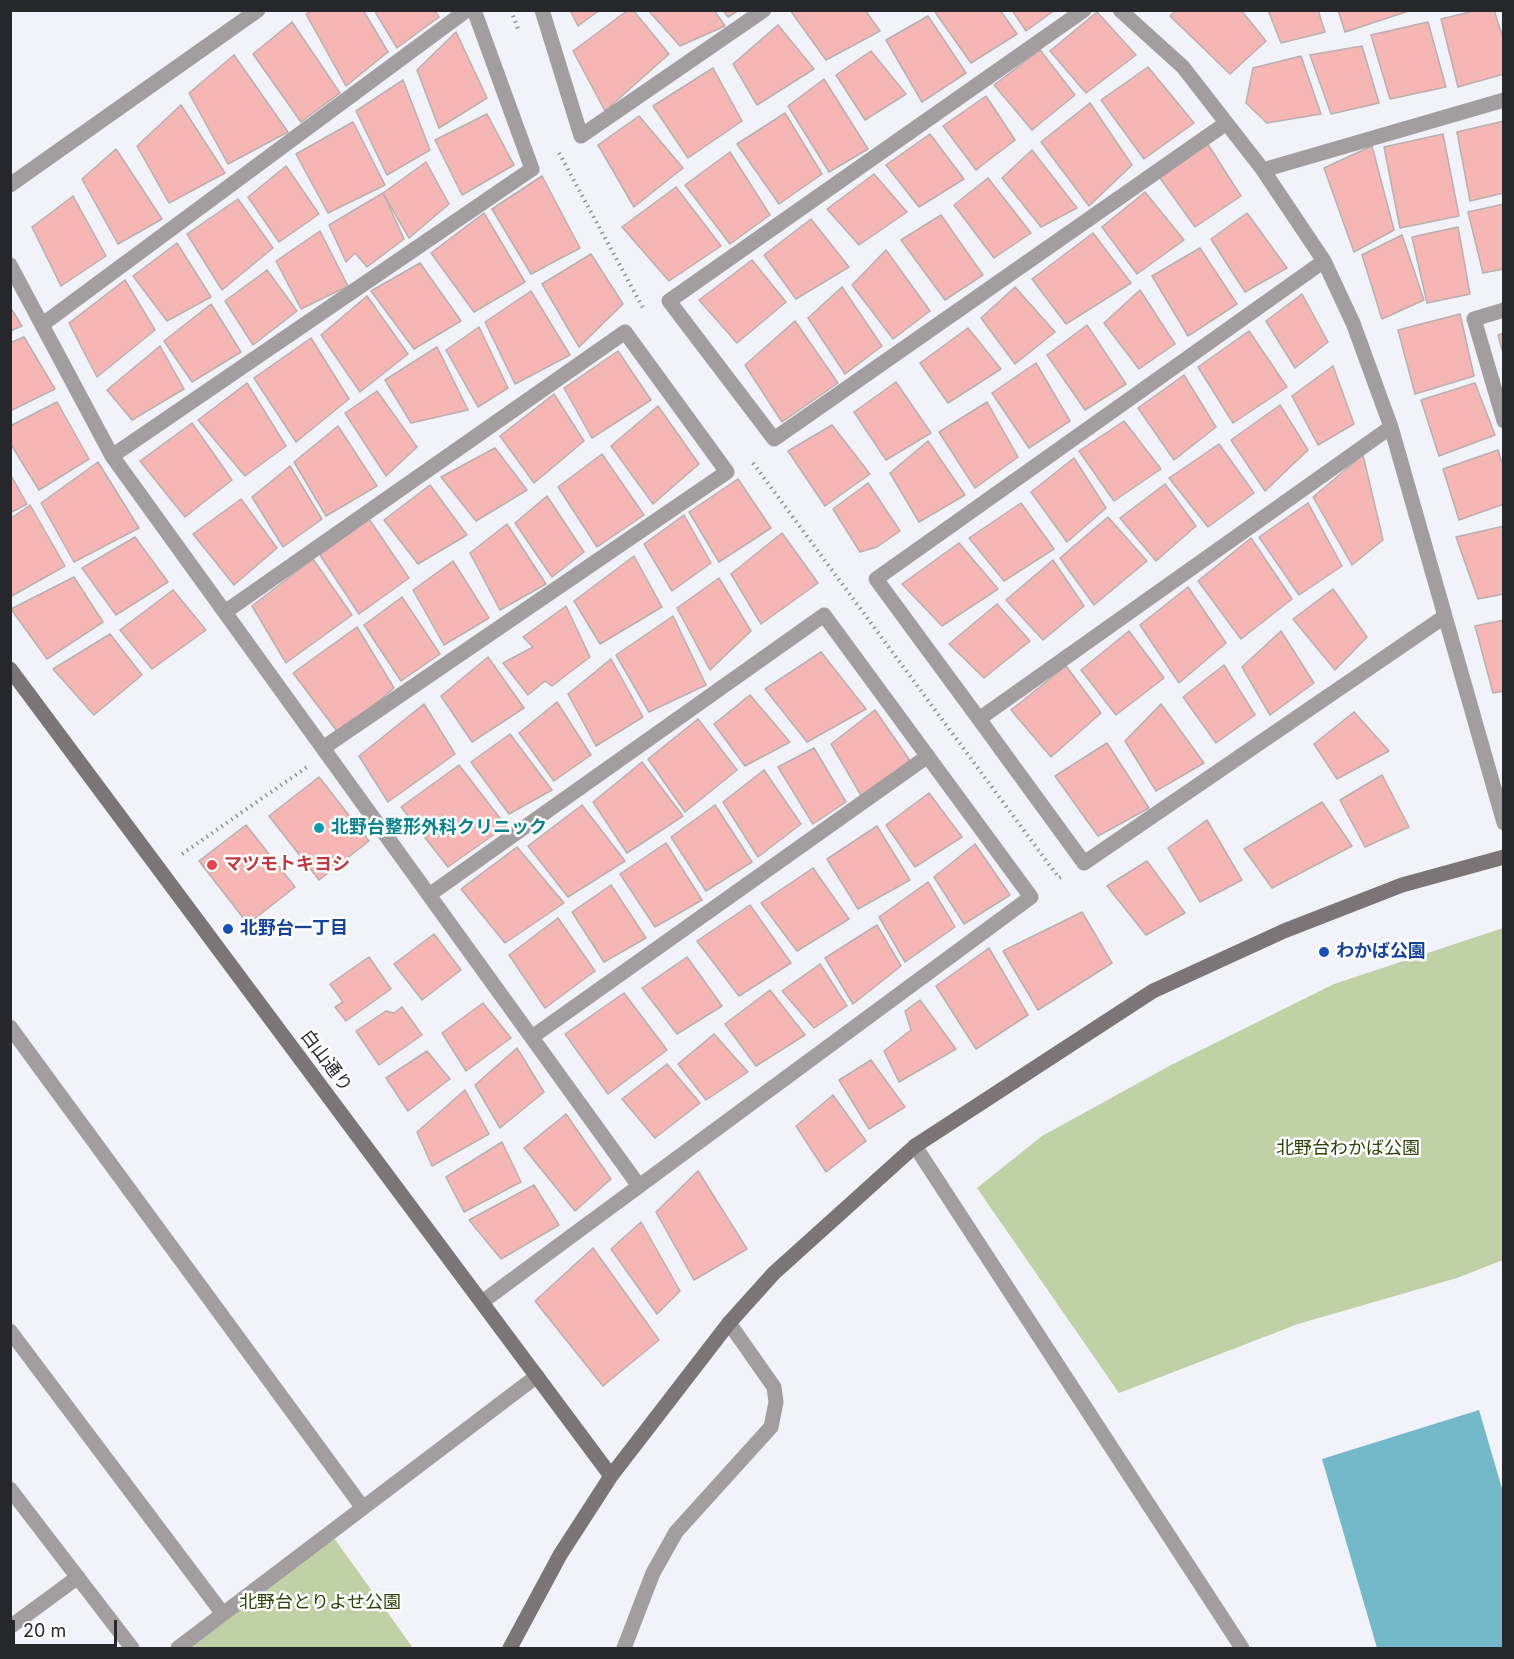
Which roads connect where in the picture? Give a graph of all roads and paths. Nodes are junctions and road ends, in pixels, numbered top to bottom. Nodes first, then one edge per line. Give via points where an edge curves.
1 (258, 10) edge
2 (467, 10) edge
3 (474, 10) edge
4 (511, 10) edge
5 (542, 10) edge
6 (764, 10) edge
7 (1084, 10) edge
8 (1120, 10) edge
9 (522, 39) dead end
10 (1503, 100) edge
11 (1225, 124) junction
12 (581, 135) junction
13 (558, 151) junction
14 (532, 169) junction
15 (1263, 170) junction
16 (10, 184) edge
17 (1324, 261) junction
18 (10, 264) edge
19 (1503, 310) edge
20 (647, 316) dead end
21 (43, 324) junction
22 (1503, 422) edge
23 (1391, 426) junction
24 (112, 456) junction
25 (748, 457) dead end
26 (876, 579) junction
27 (851, 596) junction
28 (225, 612) junction
29 (824, 615) junction
30 (1444, 616) junction
31 (13, 679) edge
32 (980, 719) junction
33 (954, 738) junction
34 (323, 748) junction
35 (928, 756) junction
36 (1503, 823) edge
37 (182, 854) dead end
38 (1503, 857) edge
39 (1084, 863) junction
40 (429, 895) junction
41 (10, 1027) edge
42 (532, 1037) junction
43 (915, 1146) junction
44 (639, 1186) junction
45 (482, 1302) junction
46 (729, 1323) junction
47 (10, 1331) edge
48 (537, 1376) junction
49 (611, 1476) junction
50 (10, 1489) edge
51 (363, 1508) junction
52 (78, 1577) junction
53 (223, 1614) junction
54 (10, 1627) edge
55 (132, 1648) edge
56 (178, 1648) edge
57 (510, 1648) edge
58 (624, 1648) edge
59 (1242, 1648) edge

1 - 16 street
2 - 21 street
3 - 14 street
4 - 9 path
5 - 12 street
6 - 12 street
7 - 11 street via 669,301 774,439
8 - 11 street via 1184,67
10 - 15 street
11 - 15 street
12 - 13 path
13 - 14 path
13 - 20 path
14 - 24 street
15 - 17 street
17 - 23 street via 1353,323
17 - 26 street
18 - 21 street
19 - 22 street via 1474,319
21 - 24 street
23 - 30 street
23 - 32 street
24 - 28 street
25 - 27 path
26 - 27 path
26 - 32 street
27 - 29 path
27 - 33 path
28 - 34 street
28 - 34 street via 625,332 726,472
29 - 35 street
29 - 40 street
30 - 36 street
30 - 39 street
31 - 45 street, 白山通り
32 - 33 path
32 - 39 street
33 - 39 path via 1059,878
34 - 37 path via 316,760
34 - 40 street
35 - 42 street
35 - 44 street via 1031,897
38 - 43 street via 1402,885 1284,931 1153,992
40 - 42 street
41 - 51 street
42 - 44 street
43 - 46 street via 774,1273
43 - 59 street
44 - 45 street
45 - 48 street, 白山通り
46 - 49 street
46 - 58 street via 774,1387 776,1402 771,1427 676,1532 653,1573
47 - 53 street
48 - 49 street, 白山通り
48 - 51 street
49 - 57 street via 560,1554
50 - 52 street
51 - 53 street
52 - 54 street
52 - 55 street
53 - 56 street

